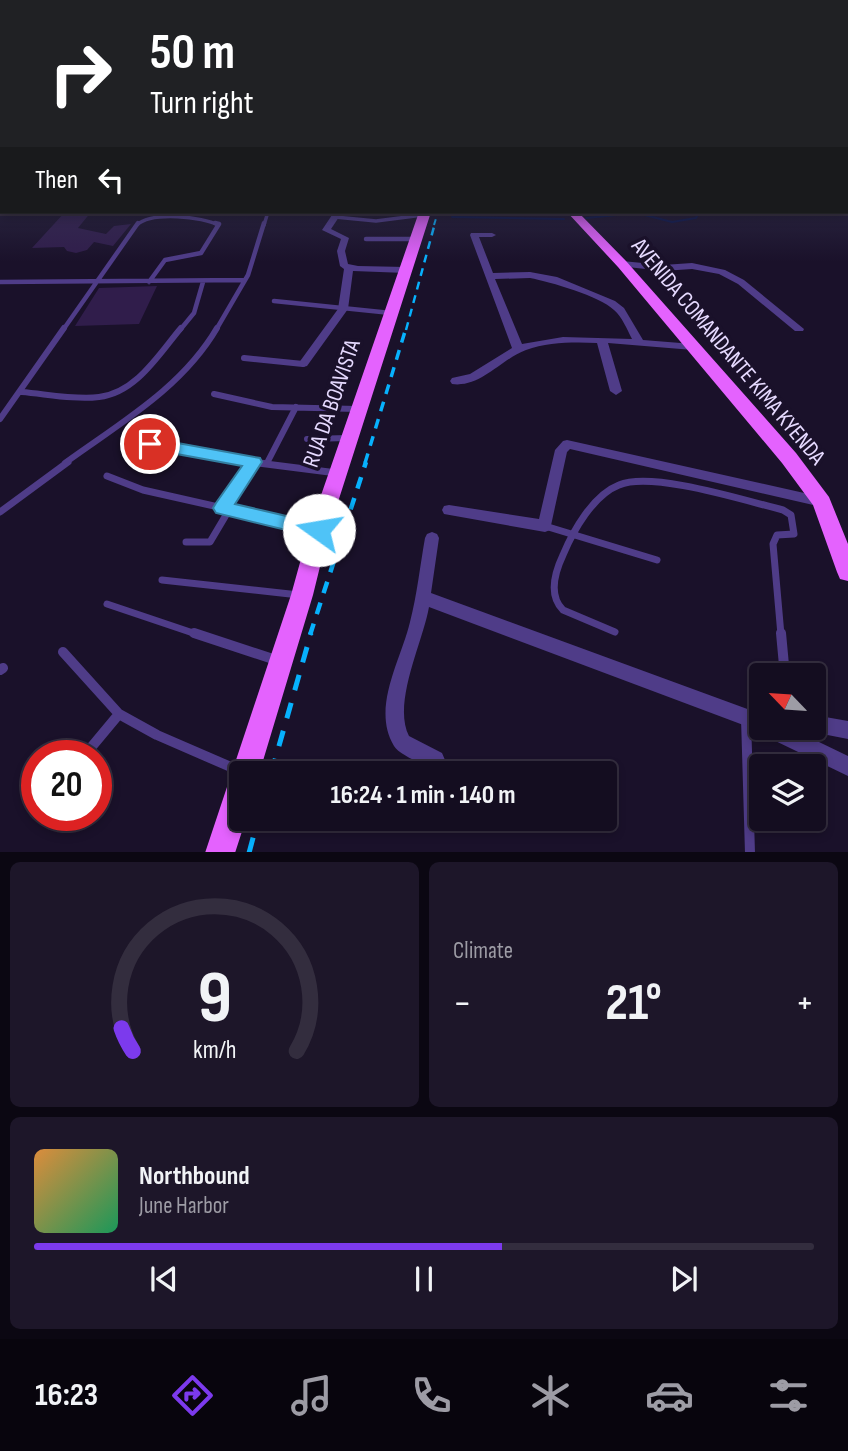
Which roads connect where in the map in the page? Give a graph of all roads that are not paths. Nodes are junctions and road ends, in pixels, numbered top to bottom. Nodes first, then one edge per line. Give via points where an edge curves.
1 (267, 214) edge
2 (412, 214) edge
3 (418, 214) edge
4 (574, 214) edge
5 (335, 218) joint
6 (492, 235) dead end
7 (366, 239) dead end
8 (415, 239) junction
9 (622, 264) junction
10 (349, 268) junction
11 (406, 270) junction
12 (489, 276) junction
13 (245, 280) junction
14 (149, 282) junction
15 (204, 282) junction
16 (1, 283) edge
17 (94, 283) junction
18 (274, 301) dead end
19 (343, 309) junction
20 (391, 313) junction
21 (800, 329) dead end
22 (602, 342) junction
23 (640, 344) junction
24 (693, 347) junction
25 (518, 349) junction
26 (244, 358) dead end
27 (303, 364) joint
28 (456, 381) dead end
29 (615, 391) dead end
30 (22, 392) junction
31 (214, 394) dead end
32 (296, 407) junction
33 (361, 409) junction
34 (0, 419) edge
35 (350, 438) junction
36 (307, 439) dead end
37 (150, 444) dead end
38 (254, 462) junction
39 (267, 464) junction
40 (339, 474) junction
41 (107, 476) dead end
42 (822, 502) junction
43 (226, 509) junction
44 (449, 510) dead end
45 (0, 512) edge
46 (545, 526) junction
47 (319, 530) junction
48 (573, 534) junction
49 (432, 538) dead end
50 (186, 542) dead end
51 (657, 560) dead end
52 (848, 572) edge
53 (162, 580) dead end
54 (302, 595) junction
55 (422, 597) junction
56 (107, 604) dead end
57 (615, 632) dead end
58 (63, 652) dead end
59 (281, 662) junction
60 (784, 663) edge
61 (120, 714) junction
62 (749, 716) edge
63 (826, 726) edge
64 (848, 730) edge
65 (98, 740) edge
66 (755, 740) edge
67 (795, 740) edge
68 (435, 760) dead end
69 (249, 761) edge
70 (229, 766) edge
71 (848, 766) edge
72 (229, 824) edge
73 (220, 852) edge
74 (750, 852) edge

1 - 13 lane
2 - 5 lane via 376,220
3 - 8 main road, RUA DA BOAVISTA
4 - 9 main road, AVENIDA COMANDANTE KIMA KYENDA
5 - 10 street via 326,230 345,238 341,251 344,266
6 - 12 street via 474,235
7 - 8 lane
8 - 11 main road, RUA DA BOAVISTA
9 - 21 street via 692,266 722,272
9 - 24 main road, AVENIDA COMANDANTE KIMA KYENDA
10 - 11 street
10 - 19 street
11 - 20 main road, RUA DA BOAVISTA
12 - 23 street via 530,275 558,281 615,304
12 - 25 street
13 - 15 lane
13 - 45 lane via 203,352 178,380
14 - 15 lane
14 - 17 lane
14 - 17 lane via 165,260 201,253 219,224 141,220
15 - 30 lane via 194,313 138,379 99,397
16 - 17 lane
17 - 30 lane
18 - 19 lane
19 - 20 lane
19 - 27 street
20 - 33 main road, RUA DA BOAVISTA
22 - 23 street
22 - 25 street
22 - 29 street
23 - 24 street
24 - 42 main road, AVENIDA COMANDANTE KIMA KYENDA
25 - 28 street via 468,379
26 - 27 lane
30 - 34 lane
31 - 32 lane via 272,407
32 - 33 lane
32 - 39 lane
33 - 35 main road, RUA DA BOAVISTA
35 - 36 lane
35 - 40 main road, RUA DA BOAVISTA
37 - 38 lane
38 - 39 lane
38 - 43 lane
39 - 40 lane
40 - 47 main road, RUA DA BOAVISTA
41 - 43 lane via 143,490
42 - 46 street via 567,444 561,450
42 - 52 main road, AVENIDA COMANDANTE KIMA KYENDA
43 - 47 lane
43 - 50 lane via 210,542
44 - 46 street
46 - 48 lane
47 - 54 main road, RUA DA BOAVISTA
48 - 51 lane
48 - 57 lane via 559,566 554,594 558,604 569,614
48 - 60 lane via 607,491 620,484 663,484 789,512 794,534 777,535 773,544
49 - 55 street
53 - 54 lane
54 - 59 main road, RUA DA BOAVISTA
55 - 62 street
55 - 68 street via 395,725 402,743
56 - 59 lane
58 - 61 lane
59 - 69 main road, RUA DA BOAVISTA
61 - 65 lane
61 - 70 lane
63 - 64 street
66 - 74 lane
67 - 71 street
72 - 73 main road

